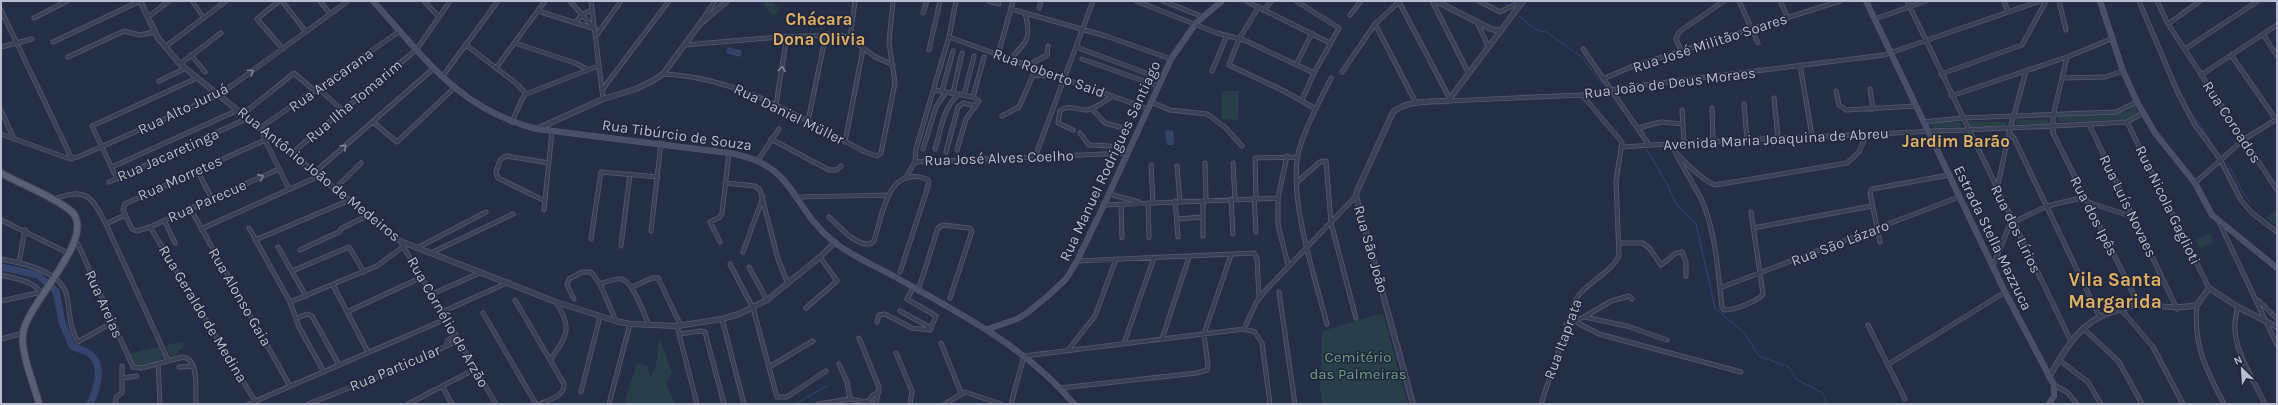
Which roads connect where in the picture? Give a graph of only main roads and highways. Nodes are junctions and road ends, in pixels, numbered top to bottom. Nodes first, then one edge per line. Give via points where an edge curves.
1 (373, 1) edge
2 (1222, 1) edge
3 (1866, 1) edge
4 (2100, 1) edge
5 (1, 173) edge
6 (2277, 268) edge
7 (988, 330) junction
8 (39, 404) edge
9 (1074, 404) edge
10 (2048, 404) edge

1 - 7 main road, Rua Tibúrcio de Souza via 442,77 482,108 512,122 537,129 661,143 758,160 783,177 817,224 835,242
2 - 7 main road, Rua Manuel Rodrigues Santiago via 1196,23 1171,59 1077,262 1066,279 1027,313
3 - 10 main road, Estrada Stella Mazzuca via 2005,292 2054,385 2054,396
4 - 6 main road via 2123,71 2143,113 2163,144 2195,184 2206,206 2219,222
5 - 8 main road via 74,215 77,225 76,240 70,254 43,292 23,333 24,347
7 - 9 main road, Rua Tibúrcio de Souza via 1024,356

